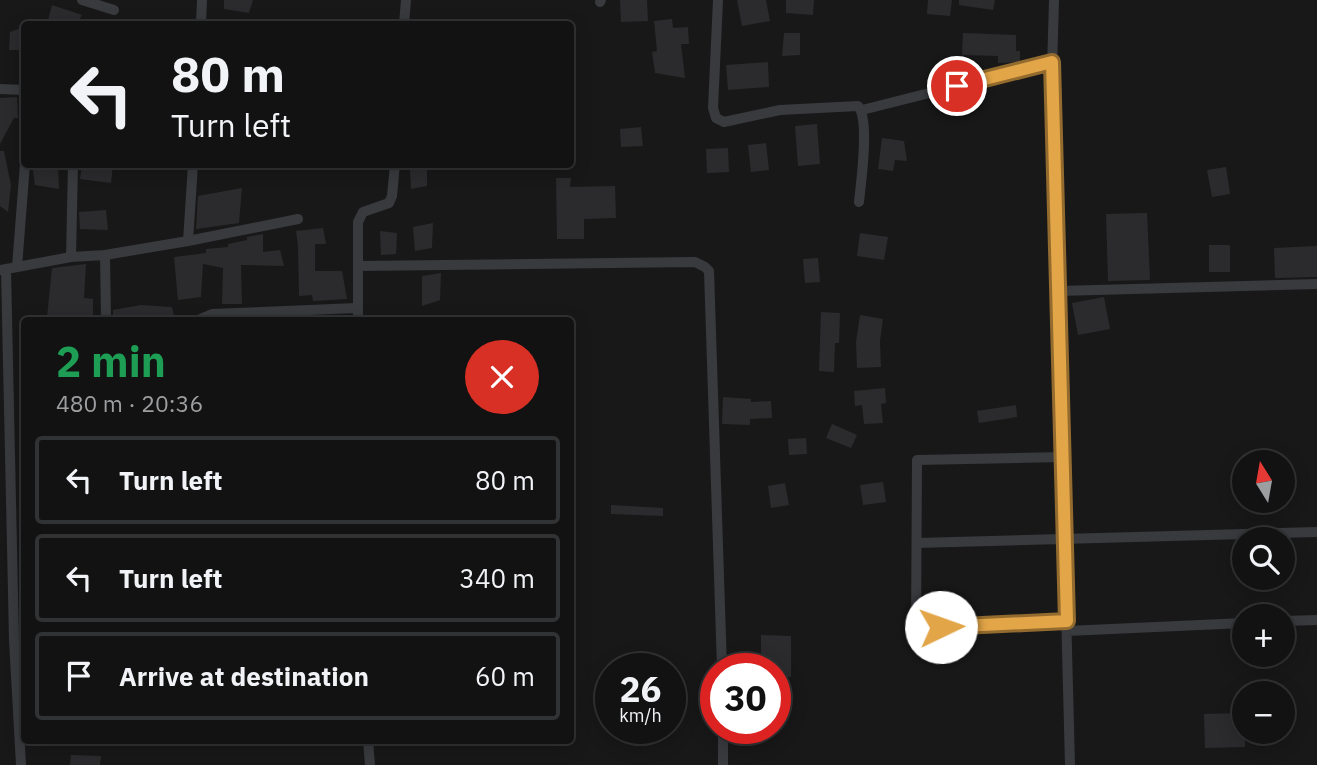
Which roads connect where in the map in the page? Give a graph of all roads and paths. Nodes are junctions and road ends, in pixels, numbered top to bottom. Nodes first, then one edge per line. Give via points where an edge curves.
1 (82, 0) edge
2 (202, 0) edge
3 (406, 0) edge
4 (718, 0) edge
5 (1055, 0) edge
6 (114, 10) dead end
7 (201, 21) edge
8 (404, 21) edge
9 (1052, 62) junction
10 (0, 89) edge
11 (21, 90) edge
12 (862, 110) junction
13 (25, 168) edge
14 (73, 168) edge
15 (193, 168) edge
16 (395, 168) edge
17 (859, 202) dead end
18 (298, 219) dead end
19 (188, 241) junction
20 (105, 255) junction
21 (71, 257) junction
22 (358, 266) junction
23 (18, 267) junction
24 (3, 270) edge
25 (1317, 284) edge
26 (1059, 291) junction
27 (357, 308) junction
28 (106, 317) edge
29 (205, 317) edge
30 (358, 317) edge
31 (1063, 457) junction
32 (1317, 532) edge
33 (1065, 538) junction
34 (917, 543) junction
35 (1317, 620) edge
36 (1295, 621) edge
37 (1232, 623) edge
38 (1067, 626) junction
39 (722, 653) edge
40 (368, 744) edge
41 (723, 744) edge
42 (21, 765) edge
43 (370, 765) edge
44 (723, 765) edge
45 (1070, 765) edge

1 - 6 street
2 - 7 street
3 - 8 street
4 - 12 street via 716,118 724,122 780,110 854,106
5 - 9 street
9 - 12 street
9 - 26 street
10 - 11 street
12 - 17 street
13 - 23 street
14 - 21 street
15 - 19 street
16 - 22 street via 389,203 359,216
18 - 19 street
19 - 20 street
20 - 21 street
20 - 28 street
21 - 23 street
22 - 27 street
22 - 39 street via 695,262 709,271
23 - 24 street
24 - 42 street
25 - 26 street
26 - 31 street
27 - 29 street
27 - 30 street
31 - 33 street
31 - 34 street via 917,460
32 - 33 street
33 - 34 street
33 - 38 street
34 - 38 street via 916,629
35 - 36 street
37 - 38 street
38 - 45 street
40 - 43 street
41 - 44 street

